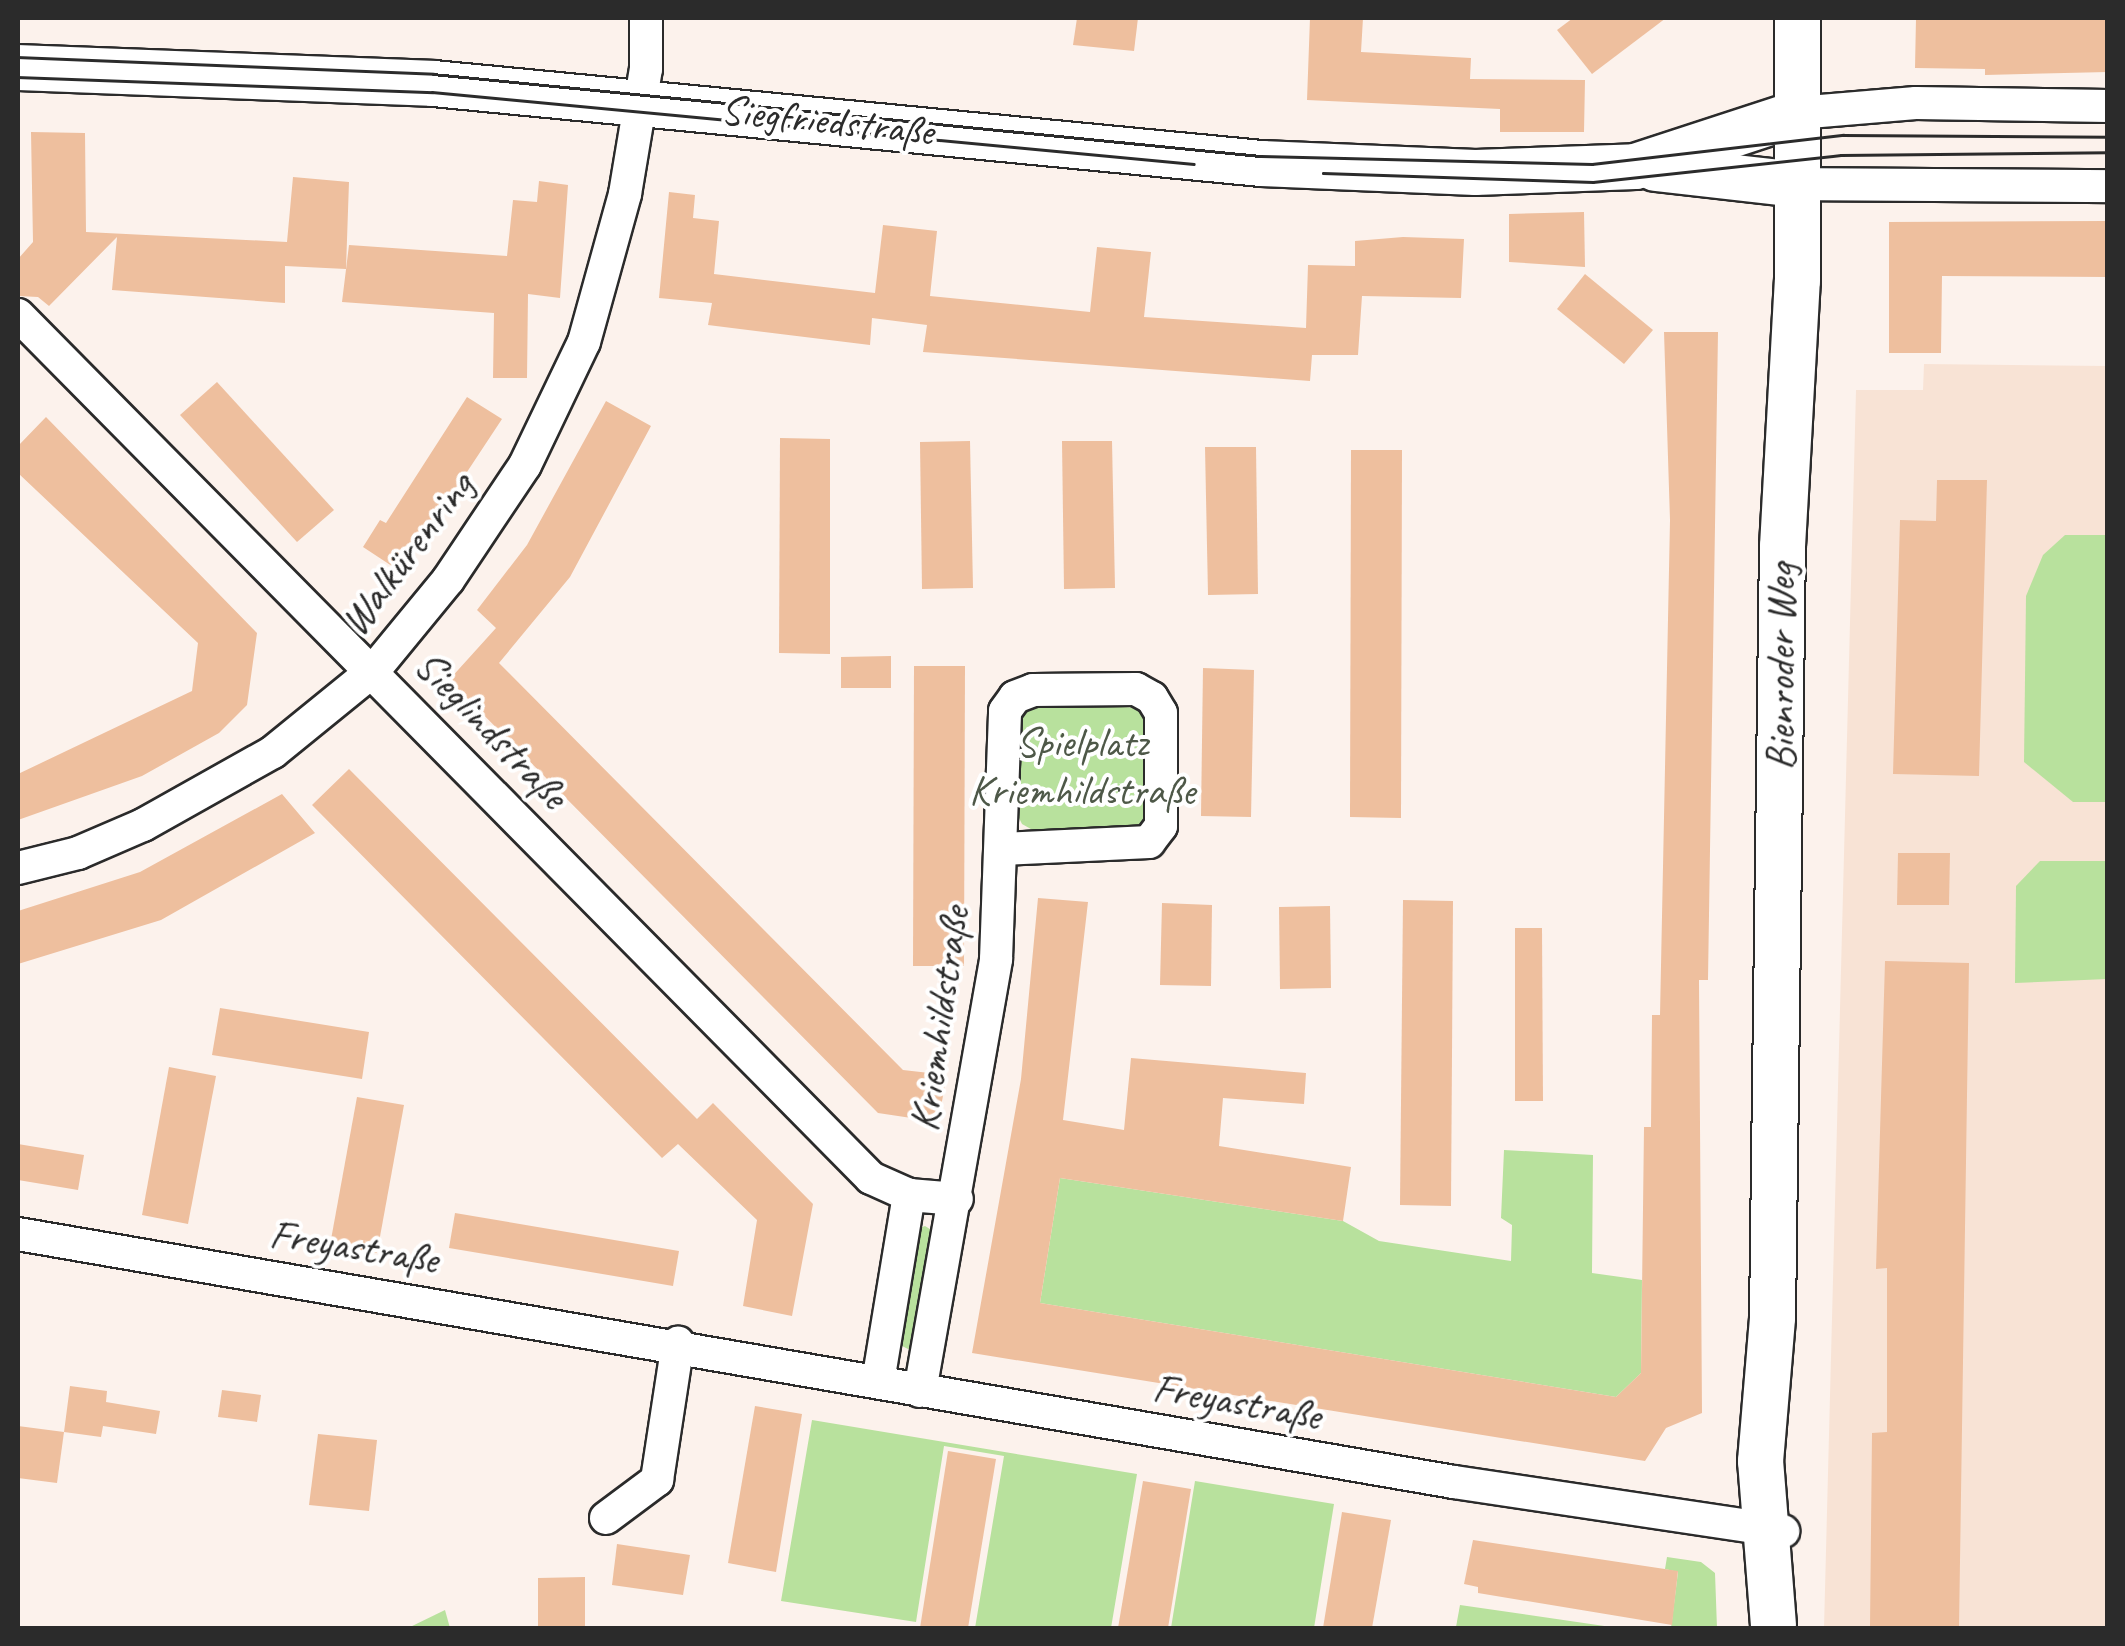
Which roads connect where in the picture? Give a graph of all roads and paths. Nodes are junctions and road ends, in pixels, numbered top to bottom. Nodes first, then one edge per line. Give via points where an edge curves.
1 (646, 18) edge
2 (1797, 18) edge
3 (18, 67) edge
4 (640, 103) junction
5 (2108, 106) edge
6 (1798, 113) junction
7 (1636, 166) junction
8 (1798, 184) junction
9 (2108, 186) edge
10 (18, 315) edge
11 (374, 670) junction
12 (1002, 849) junction
13 (18, 868) edge
14 (909, 1194) junction
15 (956, 1199) junction
16 (18, 1234) edge
17 (678, 1344) junction
18 (878, 1382) junction
19 (920, 1391) junction
20 (606, 1518) dead end
21 (1772, 1530) junction
22 (1772, 1627) edge

1 - 4 street, Walkürenring
2 - 6 street, Bienroder Weg
3 - 4 street, Siegfriedstraße via 433,83
4 - 7 street, Siegfriedstraße via 1260,163 1475,172
4 - 11 street, Walkürenring via 608,266 553,413 491,521
5 - 6 street via 1916,103
6 - 7 street, Siegfriedstraße
6 - 8 street, Bienroder Weg
7 - 8 street, Siegfriedstraße
8 - 9 street
8 - 21 street, Bienroder Weg via 1782,546
10 - 11 street, Sieglindstraße
11 - 13 street, Walkürenring via 326,714 211,790 78,853
11 - 14 street, Sieglindstraße via 871,1178
12 - 12 street, Kriemhildstraße via 1148,842 1161,826 1161,713 1152,698 1136,690 1033,690 1015,697 1004,711
12 - 15 street, Kriemhildstraße via 992,993
14 - 15 street, Kriemhildstraße
14 - 18 street
15 - 19 street, Kriemhildstraße
16 - 17 street, Freyastraße
17 - 18 street, Freyastraße
17 - 20 street via 657,1480
18 - 19 street, Freyastraße
19 - 21 street, Freyastraße
21 - 22 street, Bienroder Weg

